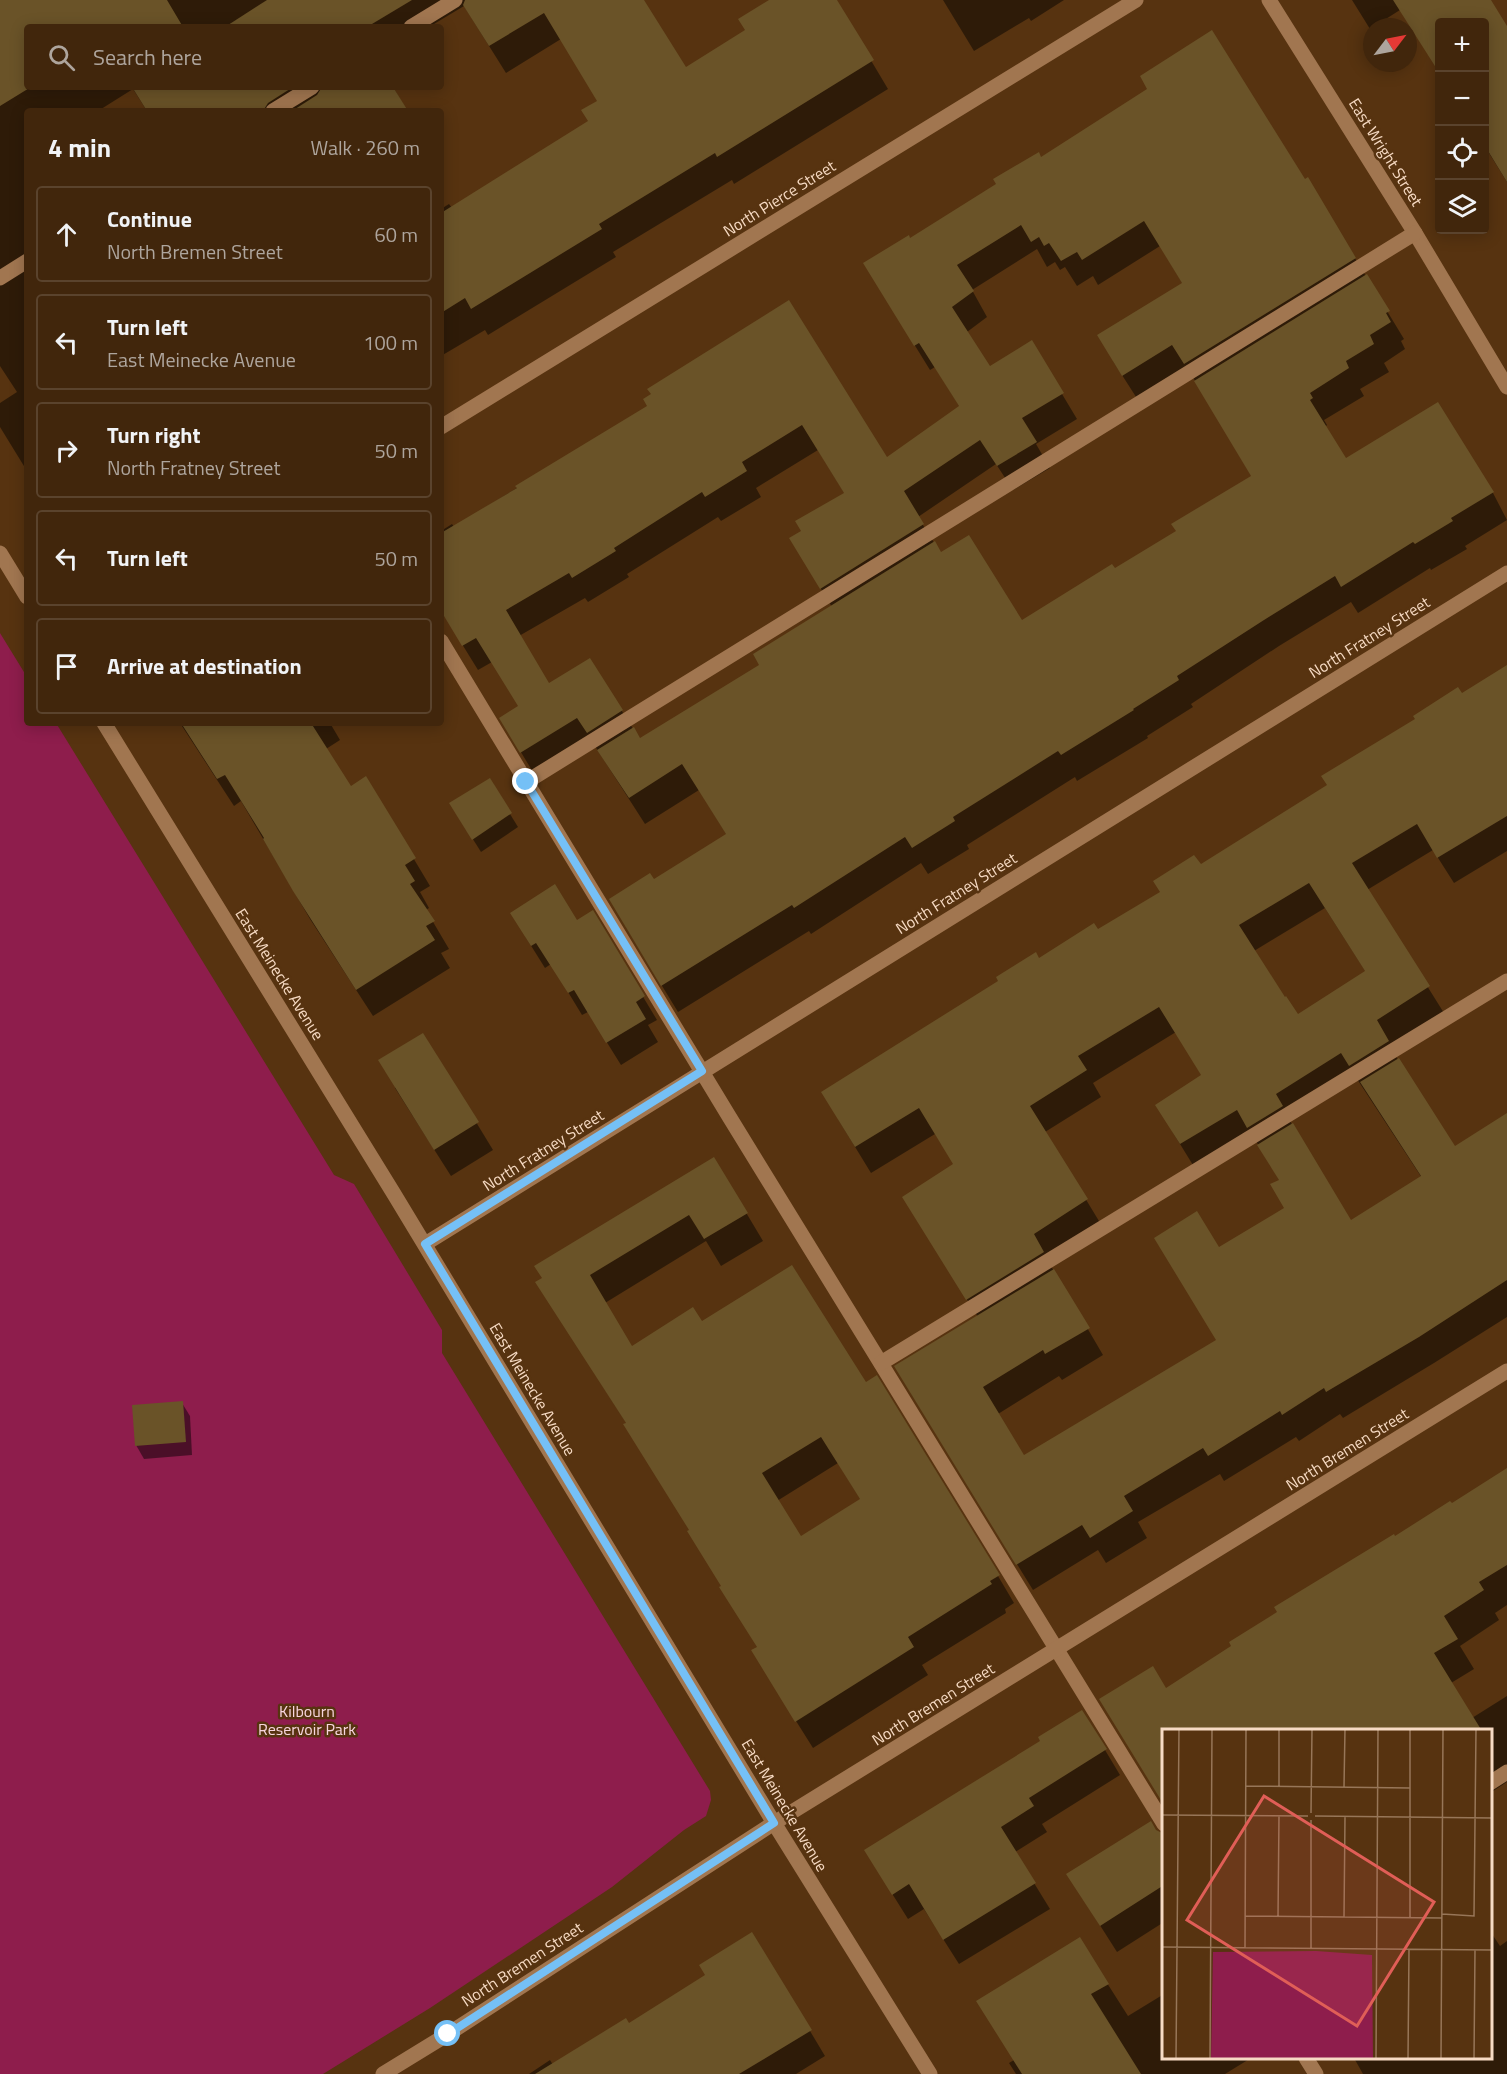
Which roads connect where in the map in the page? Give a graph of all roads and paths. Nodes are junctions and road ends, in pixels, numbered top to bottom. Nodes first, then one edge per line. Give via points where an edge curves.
1 (455, 0) edge
2 (1136, 0) edge
3 (1269, 0) edge
4 (416, 24) edge
5 (307, 90) edge
6 (278, 108) edge
7 (1415, 233) junction
8 (24, 263) edge
9 (0, 278) edge
10 (1507, 387) edge
11 (444, 425) edge
12 (0, 553) edge
13 (1507, 573) edge
14 (24, 592) edge
15 (444, 645) edge
16 (106, 726) edge
17 (526, 782) junction
18 (1507, 981) edge
19 (702, 1071) junction
20 (425, 1244) junction
21 (881, 1364) junction
22 (1507, 1371) edge
23 (1057, 1649) junction
24 (1507, 1772) edge
25 (1492, 1782) edge
26 (1162, 1821) edge
27 (774, 1823) junction
28 (1307, 2059) edge
29 (383, 2074) edge
30 (930, 2074) edge
31 (1316, 2074) edge

1 - 4 street
2 - 11 street, North Pierce Street
3 - 7 street, East Wright Street
5 - 6 street
7 - 10 street, East Wright Street
7 - 17 street
8 - 9 street
12 - 14 street
13 - 19 street, North Fratney Street
15 - 17 street
16 - 20 street, East Meinecke Avenue
17 - 19 street
18 - 21 street
19 - 20 street, North Fratney Street
19 - 21 street
20 - 27 street, East Meinecke Avenue
21 - 23 street
22 - 23 street, North Bremen Street
23 - 26 street
23 - 27 street, North Bremen Street
24 - 25 street
27 - 29 street, North Bremen Street
27 - 30 street, East Meinecke Avenue
28 - 31 street

